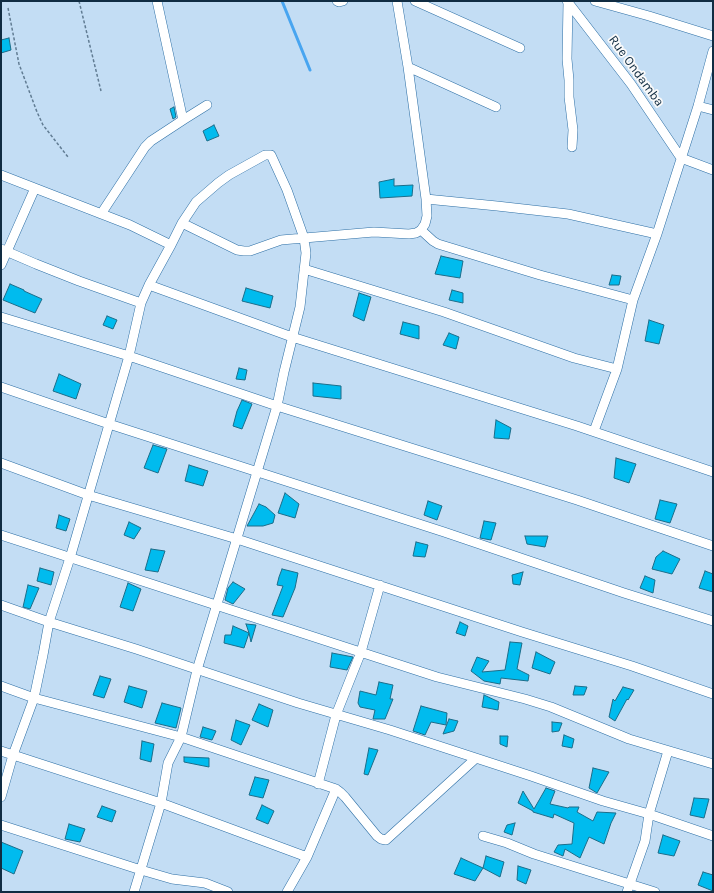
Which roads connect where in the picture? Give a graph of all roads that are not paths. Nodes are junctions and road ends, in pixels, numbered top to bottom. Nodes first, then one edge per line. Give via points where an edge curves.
1 (157, 1) edge
2 (337, 1) edge
3 (343, 1) edge
4 (397, 1) edge
5 (415, 1) edge
6 (570, 1) edge
7 (595, 1) edge
8 (713, 36) edge
9 (520, 48) dead end
10 (713, 51) edge
11 (408, 67) junction
12 (207, 105) dead end
13 (698, 106) junction
14 (496, 107) dead end
15 (713, 110) edge
16 (183, 120) junction
17 (572, 147) dead end
18 (681, 158) junction
19 (713, 170) edge
20 (1, 175) edge
21 (35, 188) junction
22 (426, 200) junction
23 (101, 214) junction
24 (182, 223) junction
25 (421, 230) junction
26 (657, 234) junction
27 (304, 238) junction
28 (171, 245) junction
29 (4, 250) edge
30 (1, 265) edge
31 (304, 269) junction
32 (149, 285) junction
33 (633, 300) junction
34 (141, 302) junction
35 (1, 316) edge
36 (292, 337) junction
37 (129, 356) junction
38 (617, 369) junction
39 (1, 387) edge
40 (277, 406) junction
41 (109, 424) junction
42 (594, 431) junction
43 (1, 463) edge
44 (713, 472) edge
45 (257, 473) junction
46 (88, 495) junction
47 (1, 535) edge
48 (237, 539) junction
49 (713, 546) edge
50 (70, 558) junction
51 (380, 585) junction
52 (1, 605) edge
53 (218, 605) junction
54 (713, 621) edge
55 (49, 622) junction
56 (361, 652) junction
57 (198, 670) junction
58 (1, 686) edge
59 (713, 694) edge
60 (34, 698) junction
61 (336, 715) junction
62 (180, 737) junction
63 (668, 750) junction
64 (1, 751) edge
65 (13, 755) junction
66 (475, 758) junction
67 (713, 764) edge
68 (318, 784) junction
69 (336, 790) junction
70 (1, 797) edge
71 (161, 804) junction
72 (649, 814) junction
73 (1, 825) edge
74 (482, 836) dead end
75 (713, 836) edge
76 (307, 857) junction
77 (141, 870) junction
78 (628, 888) edge
79 (134, 892) edge
80 (228, 892) edge
81 (287, 892) edge
82 (655, 892) edge

1 - 16 street
2 - 3 street
4 - 11 street
5 - 9 street
6 - 17 street via 567,59
6 - 18 street, Rue Ondamba
7 - 8 street
10 - 13 street
11 - 14 street
11 - 22 street
12 - 16 street
13 - 15 street
13 - 18 street
16 - 23 street via 145,147
18 - 19 street
18 - 26 street
20 - 21 street
21 - 23 street
21 - 29 street
22 - 25 street via 427,216
22 - 26 street via 568,214
23 - 28 street via 130,224
24 - 27 street via 244,251 281,240
24 - 27 street via 196,202 218,183 265,155 271,155
24 - 28 street
25 - 27 street via 409,234 374,232
25 - 33 street via 438,244
26 - 33 street
27 - 31 street
28 - 32 street
29 - 30 street
29 - 34 street via 79,281
31 - 36 street via 300,307
31 - 38 street via 444,312 574,358
32 - 34 street
32 - 36 street
33 - 38 street
34 - 37 street
35 - 37 street
36 - 40 street
36 - 42 street
37 - 40 street
37 - 41 street
38 - 42 street
39 - 41 street
40 - 45 street
40 - 49 street via 577,500
41 - 45 street
41 - 46 street
42 - 44 street
43 - 46 street
45 - 48 street
45 - 54 street
46 - 48 street
46 - 50 street
47 - 50 street
48 - 51 street
48 - 53 street
50 - 53 street
50 - 55 street
51 - 56 street
51 - 59 street
52 - 55 street
53 - 56 street
53 - 57 street
55 - 57 street
55 - 60 street
56 - 61 street
56 - 63 street via 437,677 525,699 629,739
57 - 61 street
57 - 62 street
58 - 60 street
60 - 62 street
60 - 65 street
61 - 66 street
61 - 68 street
62 - 68 street
62 - 71 street via 168,763
63 - 67 street
63 - 72 street
64 - 65 street
65 - 70 street
65 - 71 street
66 - 69 street via 386,840 377,836
66 - 72 street
68 - 69 street
69 - 76 street
71 - 76 street
71 - 77 street
72 - 75 street
72 - 78 street via 645,841
73 - 77 street
74 - 78 street via 508,843
76 - 81 street
77 - 79 street
77 - 80 street via 172,879 206,883
78 - 82 street

